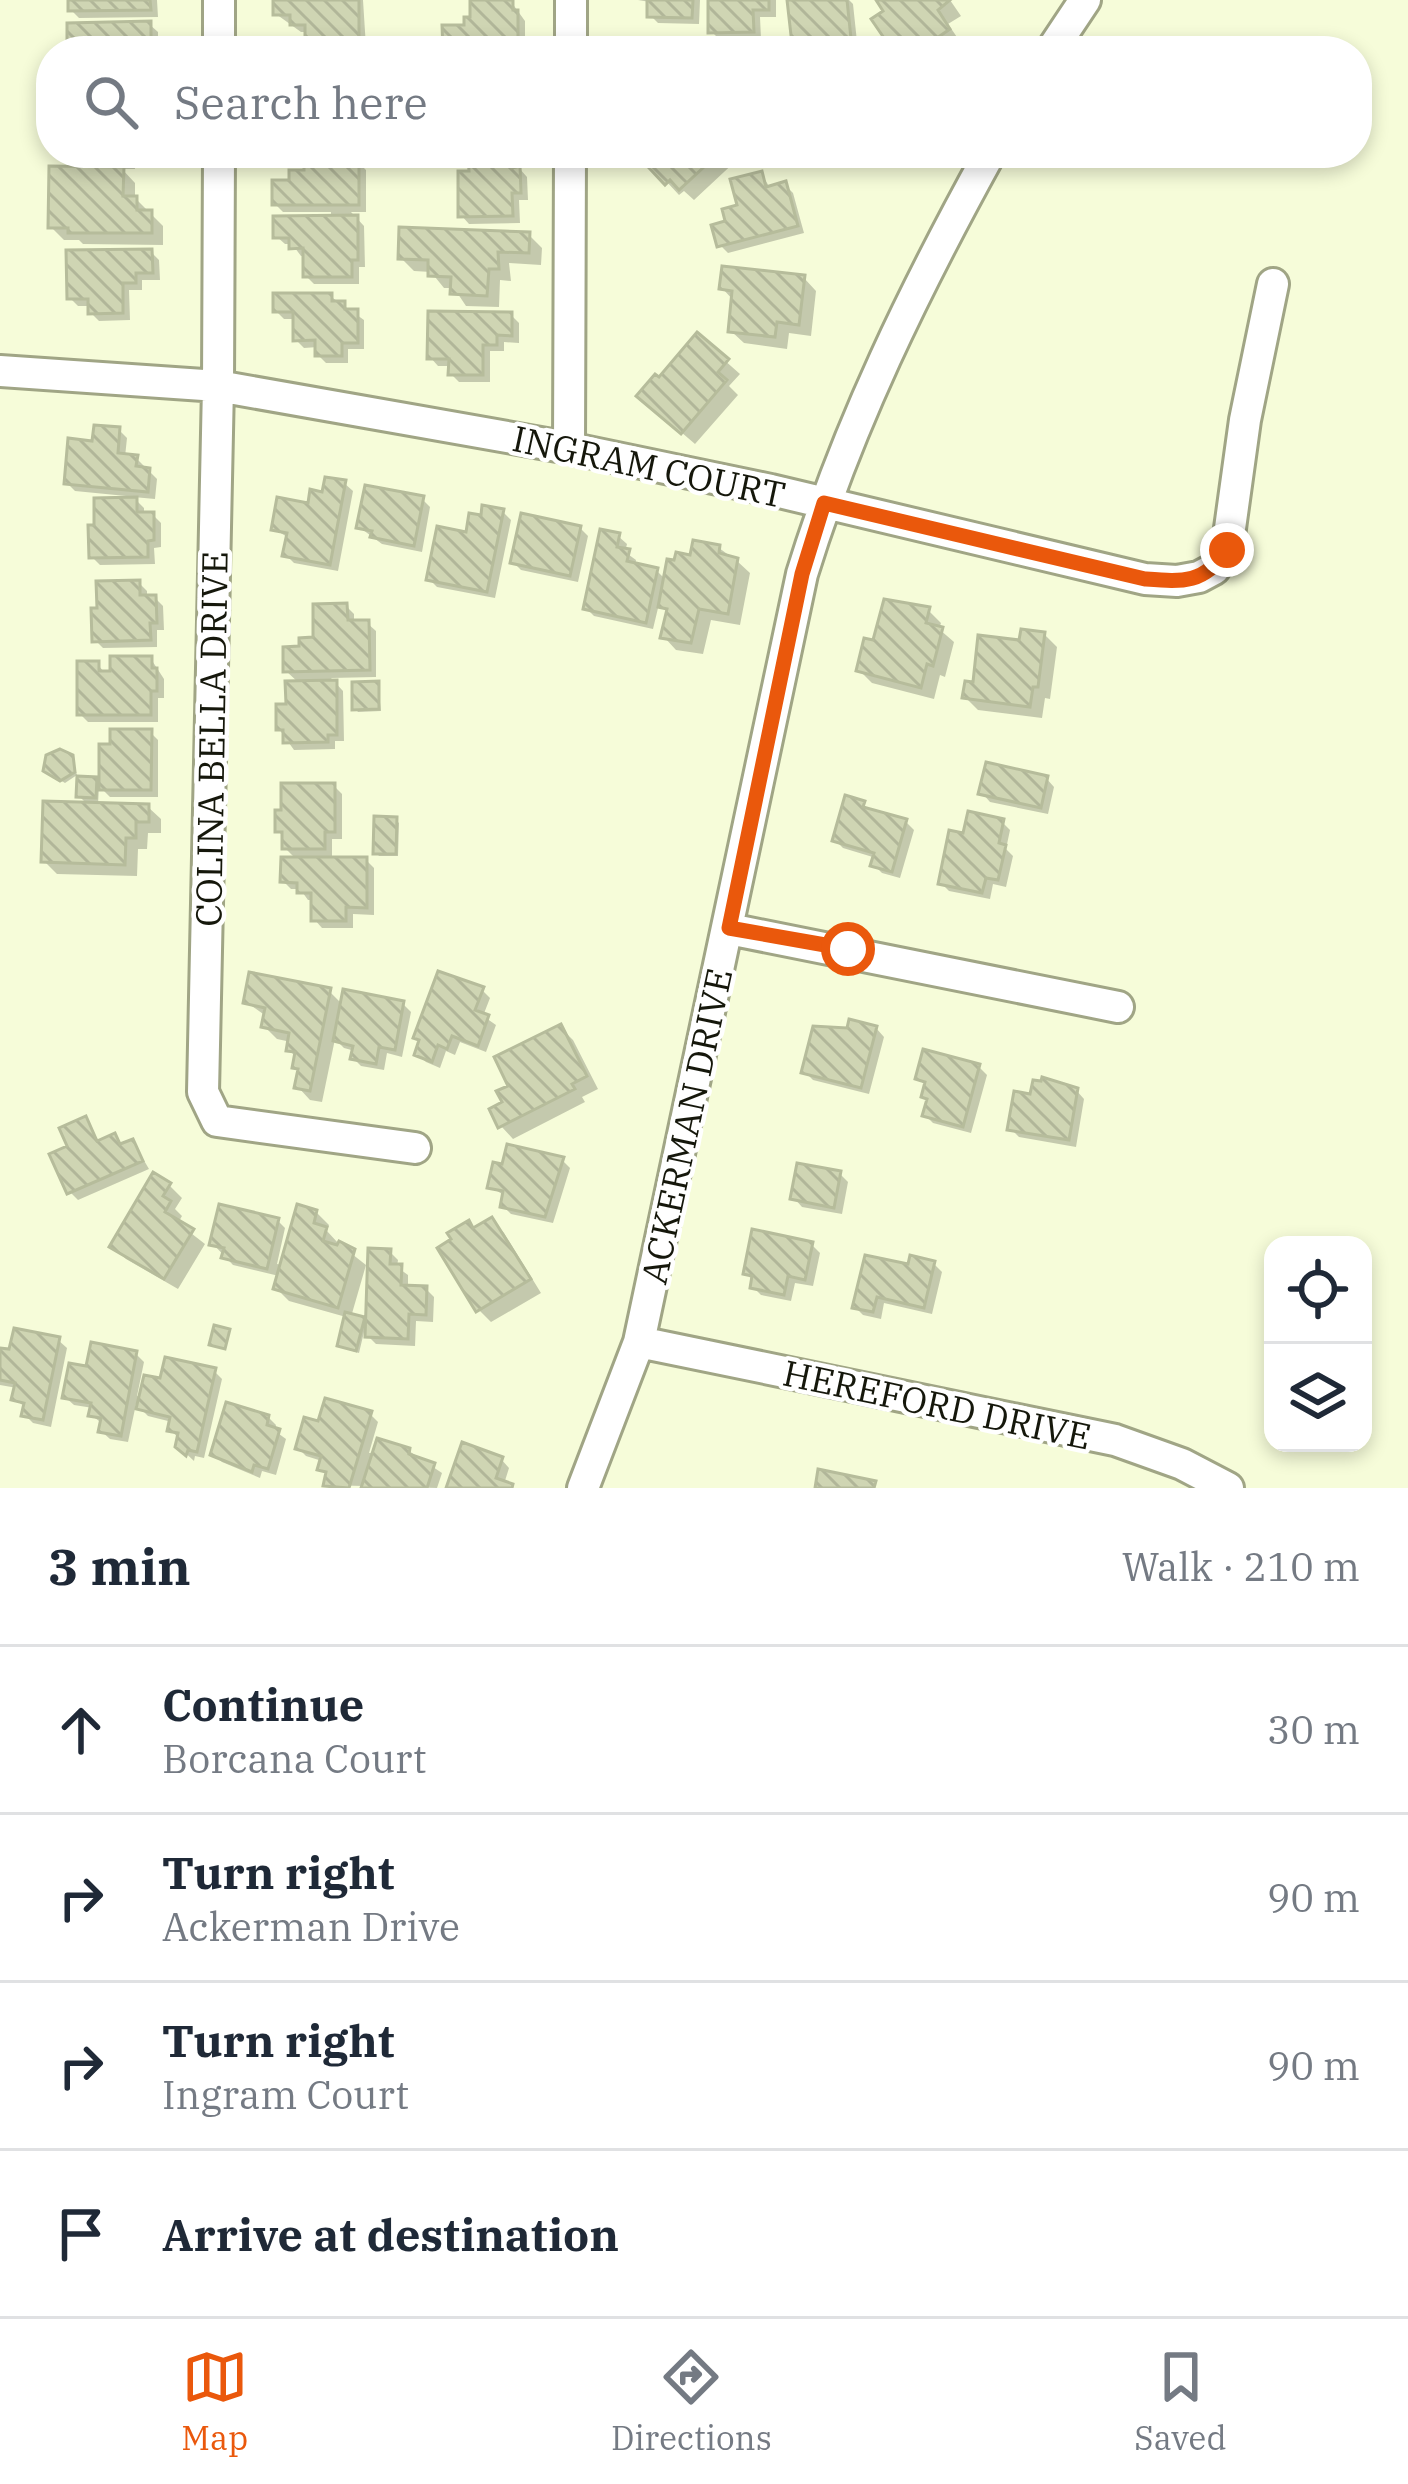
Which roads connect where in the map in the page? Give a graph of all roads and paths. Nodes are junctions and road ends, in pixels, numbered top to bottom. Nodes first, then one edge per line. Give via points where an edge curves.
1 (219, 0) edge
2 (571, 0) edge
3 (1085, 0) edge
4 (219, 36) edge
5 (571, 36) edge
6 (1061, 36) edge
7 (219, 168) edge
8 (570, 168) edge
9 (982, 168) edge
10 (1273, 284) dead end
11 (0, 370) edge
12 (218, 386) junction
13 (569, 448) junction
14 (824, 503) junction
15 (729, 928) junction
16 (1118, 1006) dead end
17 (415, 1148) dead end
18 (639, 1342) junction
19 (583, 1488) edge
20 (1228, 1488) edge

1 - 4 street
2 - 5 street
3 - 6 street
7 - 12 street, COLINA BELLA DRIVE
8 - 13 street
9 - 14 street, ACKERMAN DRIVE via 903,316
10 - 14 street, INGRAM COURT via 1227,550 1199,577 1145,579
11 - 12 street, INGRAM COURT
12 - 13 street, INGRAM COURT
12 - 17 street, COLINA BELLA DRIVE via 203,1092 217,1121
13 - 14 street, INGRAM COURT
14 - 15 street, ACKERMAN DRIVE
15 - 16 street
15 - 18 street, ACKERMAN DRIVE
18 - 19 street, ACKERMAN DRIVE
18 - 20 street, HEREFORD DRIVE via 1115,1440

